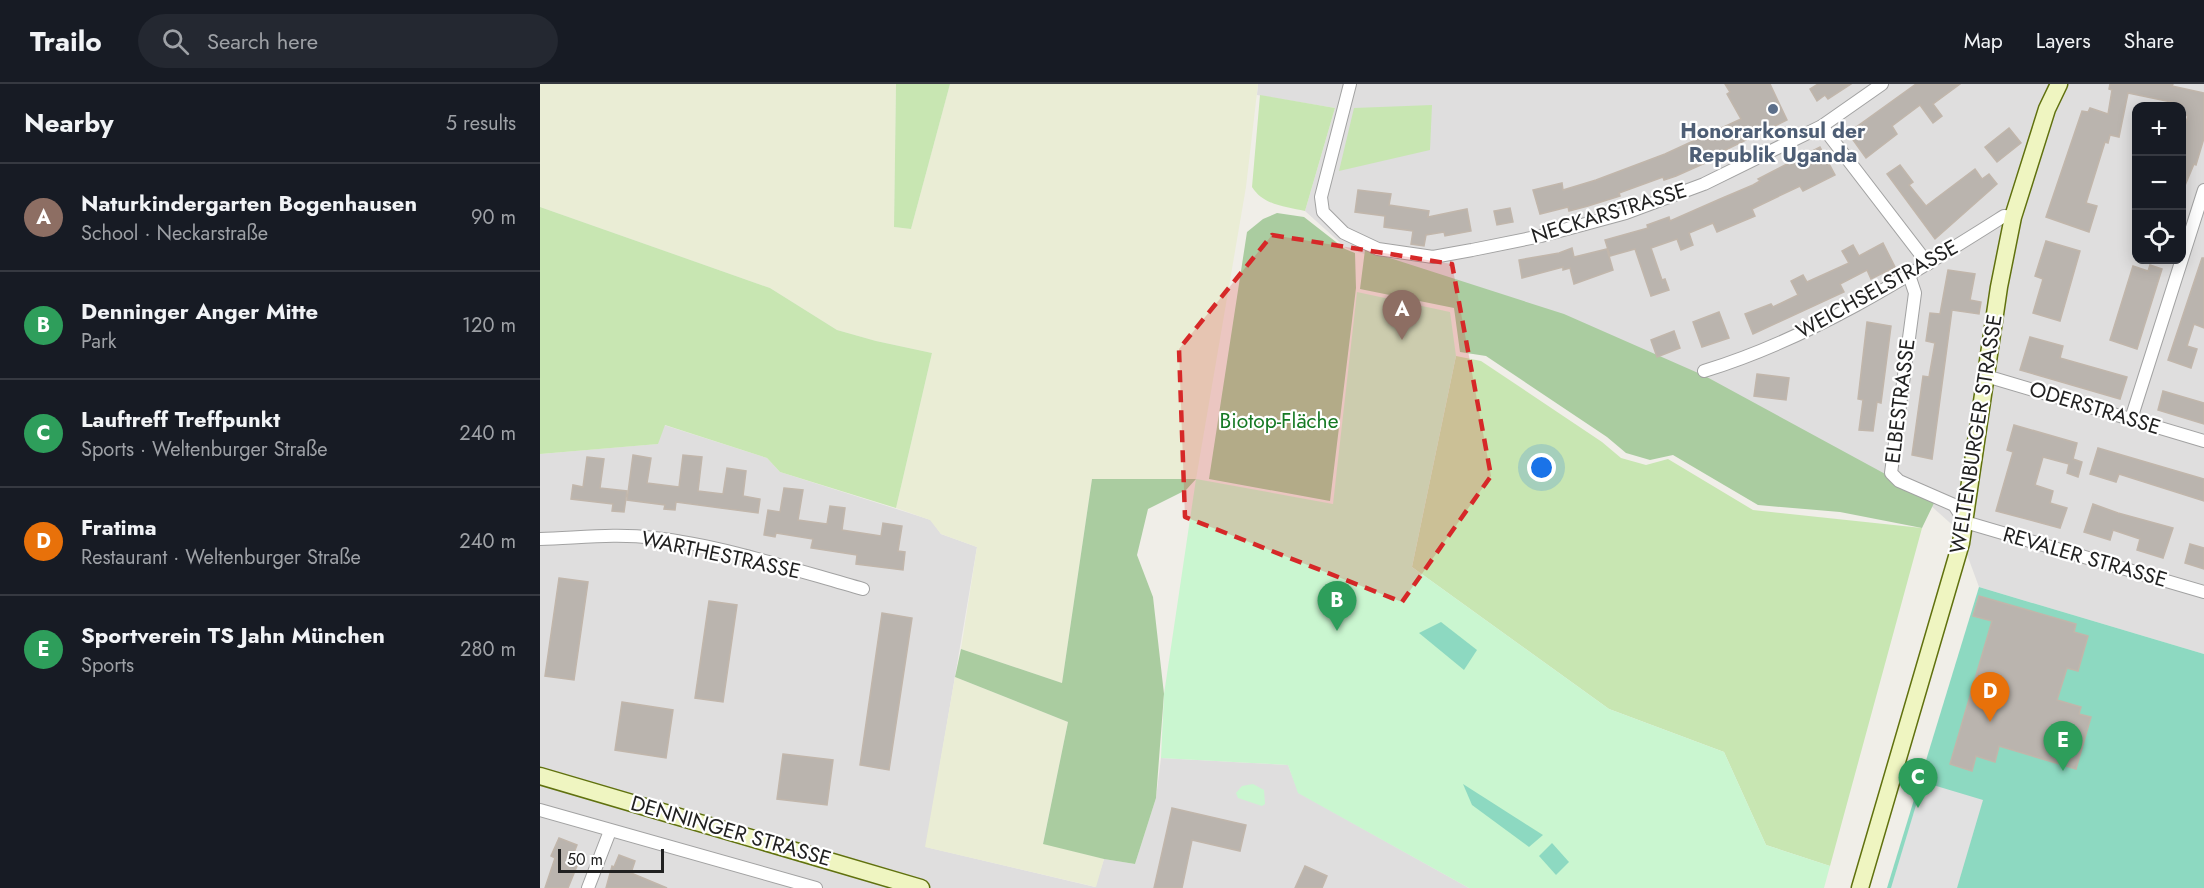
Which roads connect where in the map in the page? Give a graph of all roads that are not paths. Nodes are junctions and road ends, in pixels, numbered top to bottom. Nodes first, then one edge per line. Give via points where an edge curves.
1 (1350, 84) edge
2 (1882, 84) edge
3 (2059, 84) edge
4 (1822, 126) junction
5 (2204, 190) edge
6 (2013, 217) junction
7 (1928, 264) junction
8 (1909, 274) junction
9 (1704, 371) dead end
10 (1986, 376) junction
11 (2131, 419) junction
12 (2204, 441) edge
13 (1965, 522) junction
14 (540, 539) edge
15 (863, 589) dead end
16 (2204, 592) edge
17 (540, 776) edge
18 (540, 810) edge
19 (610, 831) junction
20 (795, 885) edge
21 (588, 888) edge
22 (816, 888) edge
23 (921, 888) edge
24 (1860, 888) edge

1 - 4 street, NECKARSTRASSE via 1321,197 1323,212 1344,232 1378,249 1433,257 1541,236 1626,213 1704,184
2 - 4 street, NECKARSTRASSE
3 - 6 main road, WELTENBURGER STRASSE via 2047,109
4 - 7 street
5 - 11 street
6 - 7 street, WEICHSELSTRASSE via 2004,216
6 - 10 main road, WELTENBURGER STRASSE via 1998,287
7 - 8 street, WEICHSELSTRASSE
8 - 9 street, WEICHSELSTRASSE via 1838,315 1742,359
8 - 13 street, ELBESTRASSE via 1915,293 1890,473 1899,481 1954,505
10 - 11 street, ODERSTRASSE
10 - 13 main road, WELTENBURGER STRASSE
11 - 12 street, ODERSTRASSE
13 - 16 street, REVALER STRASSE
13 - 24 main road, WELTENBURGER STRASSE
14 - 15 street, WARTHESTRASSE via 657,538
17 - 23 main road, DENNINGER STRASSE
18 - 19 street, DENNINGER STRASSE
19 - 20 street, DENNINGER STRASSE
19 - 21 street
20 - 22 street, DENNINGER STRASSE

